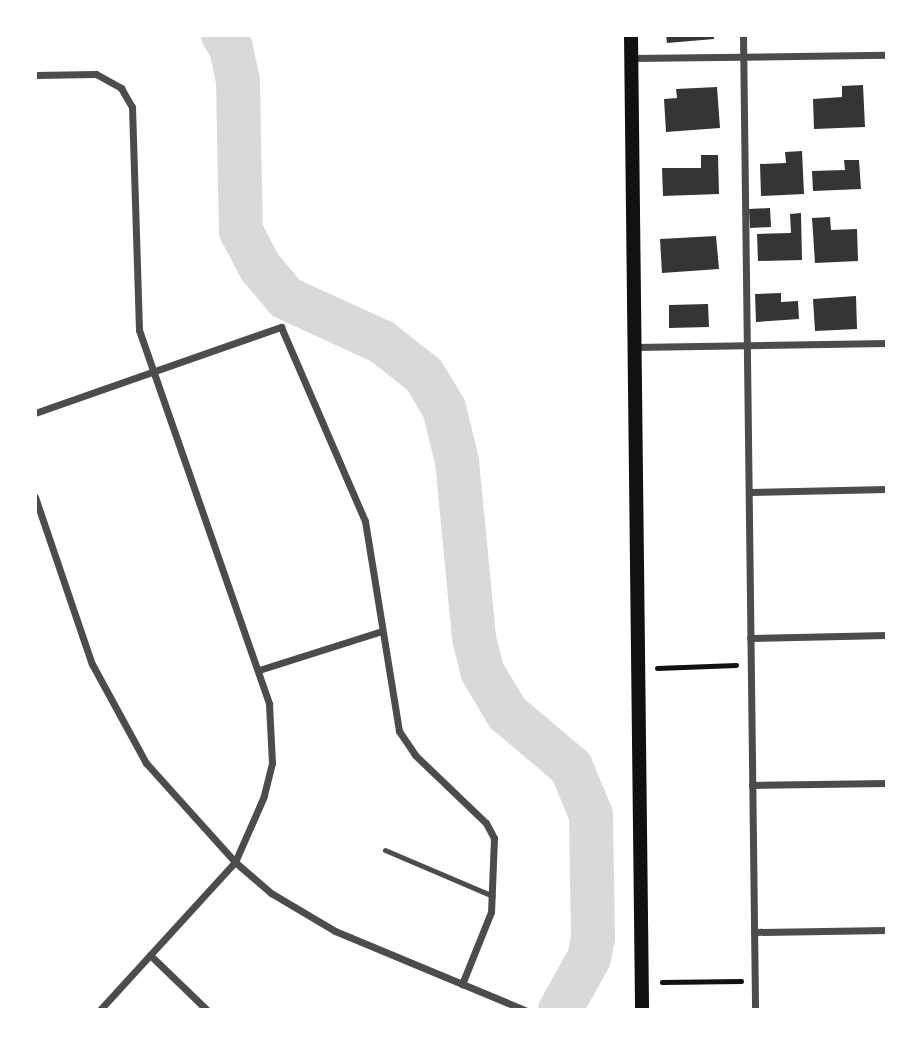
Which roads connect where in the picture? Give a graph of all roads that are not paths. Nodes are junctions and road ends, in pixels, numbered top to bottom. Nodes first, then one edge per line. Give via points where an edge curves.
1 (631, 35) edge
2 (743, 35) edge
3 (887, 55) edge
4 (743, 56) junction
5 (631, 58) junction
6 (35, 75) edge
7 (887, 343) edge
8 (747, 346) junction
9 (635, 347) junction
10 (153, 371) junction
11 (35, 413) edge
12 (887, 489) edge
13 (748, 492) junction
14 (35, 497) edge
15 (37, 509) edge
16 (382, 631) junction
17 (887, 635) edge
18 (750, 638) junction
19 (259, 670) junction
20 (887, 783) edge
21 (752, 785) junction
22 (385, 850) dead end
23 (235, 862) junction
24 (493, 896) junction
25 (887, 930) edge
26 (754, 932) junction
27 (150, 955) junction
28 (461, 984) junction
29 (521, 1009) edge
30 (100, 1010) edge
31 (207, 1010) edge
32 (642, 1010) edge
33 (755, 1010) edge

1 - 5 main road
2 - 4 street
3 - 4 street
4 - 5 street
4 - 8 street
5 - 9 main road
6 - 10 street via 96,74 121,89 132,107 136,299 139,330
7 - 8 street
8 - 9 street
8 - 13 street
9 - 32 main road
10 - 11 street
10 - 16 street via 281,327 365,521
10 - 19 street
12 - 13 street
13 - 18 street
14 - 15 street
15 - 23 street via 92,664 146,763
16 - 19 street
16 - 24 street via 395,719 404,740 492,832
17 - 18 street
18 - 21 street
19 - 23 street via 269,704 272,763 264,796
20 - 21 street
21 - 26 street
22 - 24 lane
23 - 27 street
23 - 28 street via 271,893 335,931
24 - 28 street via 491,912
25 - 26 street
26 - 33 street
27 - 30 street
27 - 31 street
28 - 29 street

